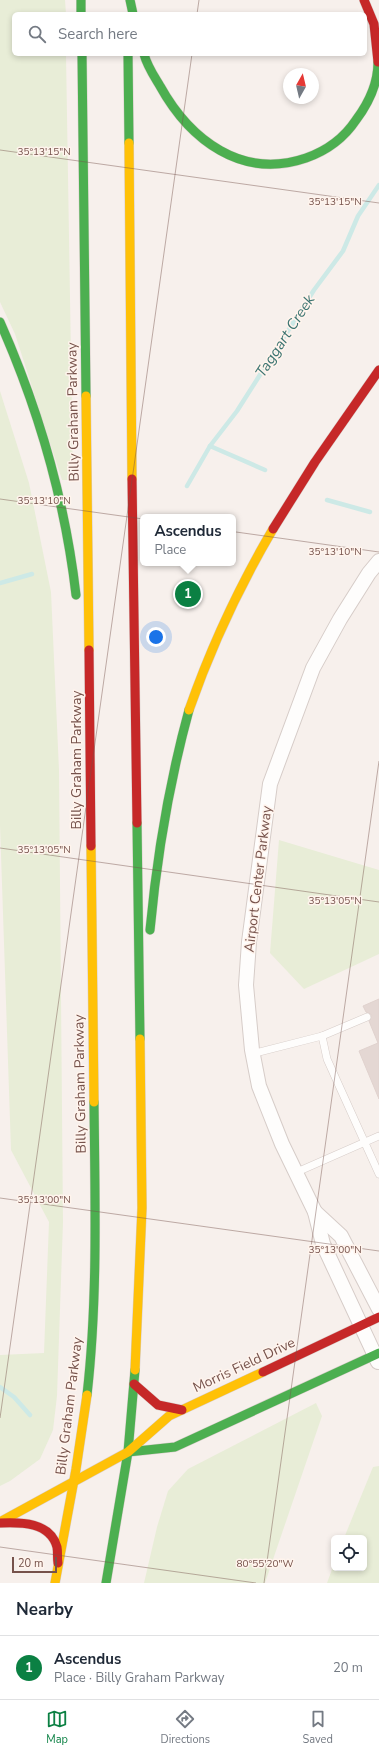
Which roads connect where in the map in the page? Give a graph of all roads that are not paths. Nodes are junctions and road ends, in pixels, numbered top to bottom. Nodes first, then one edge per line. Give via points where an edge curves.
1 (81, 0) edge
2 (129, 0) edge
3 (364, 0) edge
4 (81, 12) edge
5 (128, 12) edge
6 (133, 12) edge
7 (82, 56) edge
8 (128, 56) edge
9 (144, 56) edge
10 (0, 322) edge
11 (379, 370) edge
12 (379, 561) edge
13 (77, 607) dead end
14 (79, 631) dead end
15 (89, 758) junction
16 (150, 936) dead end
17 (148, 952) dead end
18 (368, 1017) dead end
19 (322, 1036) junction
20 (140, 1039) junction
21 (252, 1054) junction
22 (379, 1136) edge
23 (365, 1142) junction
24 (296, 1172) junction
25 (379, 1174) edge
26 (315, 1212) junction
27 (379, 1308) edge
28 (379, 1317) edge
29 (361, 1326) junction
30 (377, 1357) edge
31 (134, 1384) junction
32 (182, 1410) junction
33 (128, 1452) junction
34 (74, 1482) junction
35 (0, 1522) edge
36 (58, 1567) junction
37 (55, 1583) edge
38 (106, 1583) edge

1 - 4 main road
2 - 5 main road
2 - 6 main road
3 - 9 main road via 374,24 378,45 377,79 372,96 349,132 332,146 312,157 292,163 270,165 249,162 212,146 192,131 176,113
7 - 15 main road, Billy Graham Parkway
8 - 20 main road
10 - 13 main road via 23,374 48,452 74,567
11 - 16 main road via 290,498 258,550 210,653 174,763 160,836
12 - 21 street, Airport Center Parkway via 344,613 313,668 270,784 249,942 246,985
14 - 15 main road
15 - 34 main road, Billy Graham Parkway via 95,1238 86,1399
17 - 20 main road
18 - 19 lane
19 - 21 lane
19 - 23 lane via 327,1059
20 - 31 main road via 142,1208
21 - 24 street, Airport Center Parkway via 259,1086
22 - 23 lane
23 - 24 lane
23 - 25 lane
24 - 26 street, Airport Center Parkway
26 - 27 street, Airport Center Parkway via 341,1236
26 - 29 street, Airport Center Parkway via 323,1244
28 - 29 main road, Morris Field Drive
29 - 30 street, Airport Center Parkway
29 - 32 main road, Morris Field Drive
30 - 33 main road, Morris Field Drive via 175,1447
31 - 32 main road via 158,1405
31 - 33 main road
32 - 33 main road, Morris Field Drive via 168,1416
33 - 34 main road, Morris Field Drive
33 - 38 main road
34 - 35 main road, Morris Field Drive
34 - 36 main road, Billy Graham Parkway
35 - 36 main road via 22,1522 40,1527 51,1537 56,1547
36 - 37 main road, Billy Graham Parkway

